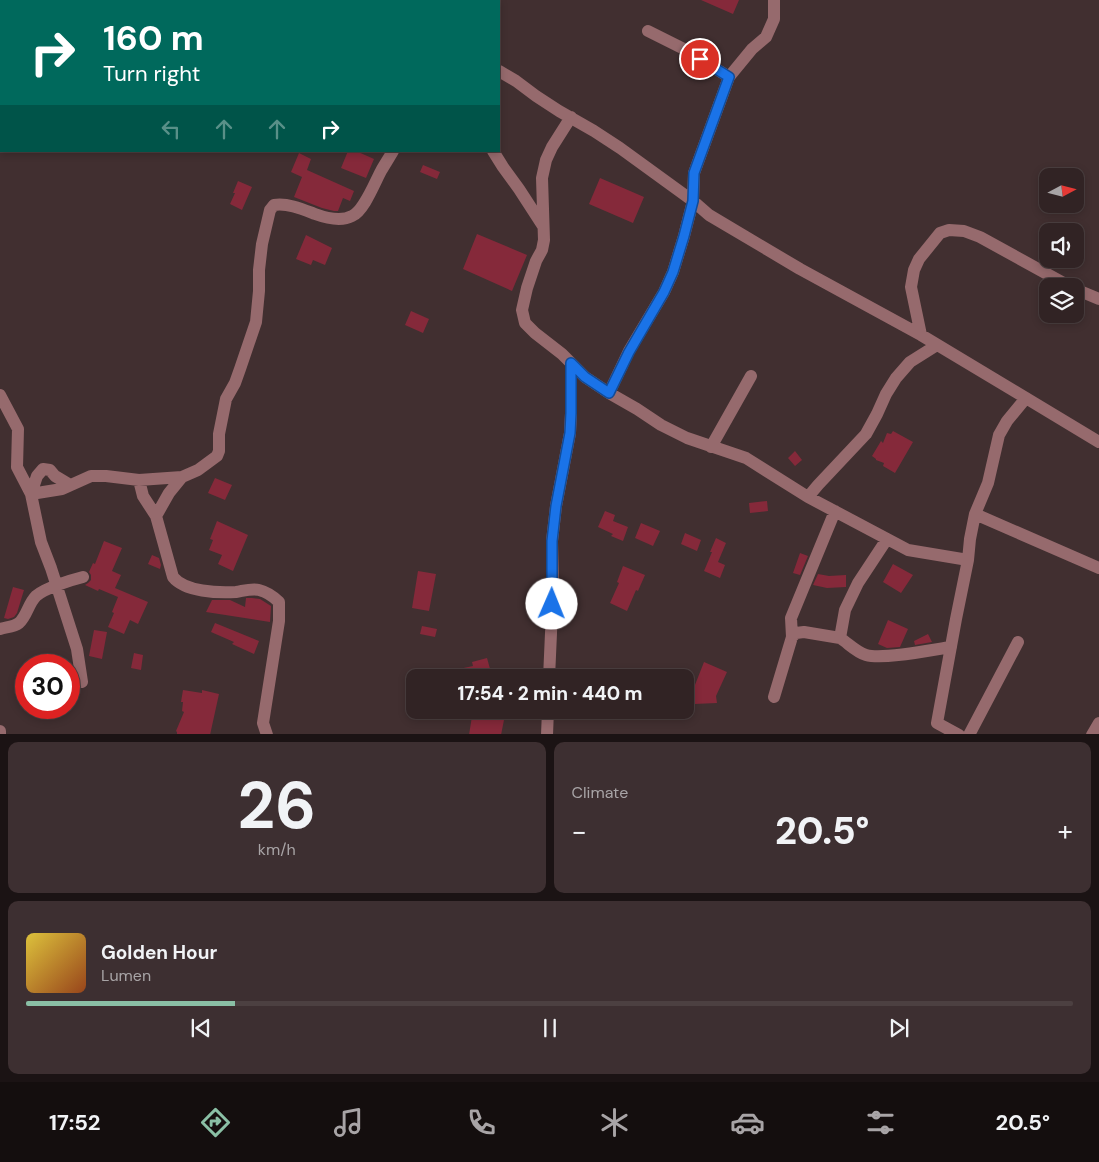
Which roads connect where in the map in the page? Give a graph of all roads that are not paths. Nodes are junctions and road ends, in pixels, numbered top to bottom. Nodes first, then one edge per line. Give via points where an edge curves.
1 (774, 0) edge
2 (648, 31) dead end
3 (500, 73) edge
4 (729, 77) junction
5 (571, 117) junction
6 (392, 152) edge
7 (494, 152) edge
8 (693, 201) junction
9 (543, 226) junction
10 (1054, 278) edge
11 (1084, 292) edge
12 (1098, 297) edge
13 (920, 335) junction
14 (937, 345) junction
15 (571, 363) junction
16 (751, 376) dead end
17 (609, 393) junction
18 (0, 396) edge
19 (1026, 398) junction
20 (4, 414) edge
21 (1099, 442) edge
22 (711, 447) junction
23 (182, 477) junction
24 (138, 480) junction
25 (70, 485) junction
26 (32, 494) junction
27 (808, 497) junction
28 (835, 511) junction
29 (975, 514) junction
30 (156, 516) junction
31 (887, 539) junction
32 (968, 560) junction
33 (1099, 568) edge
34 (83, 577) dead end
35 (57, 586) junction
36 (0, 629) edge
37 (792, 637) junction
38 (840, 638) junction
39 (1018, 642) dead end
40 (951, 647) junction
41 (549, 669) edge
42 (82, 682) dead end
43 (774, 697) dead end
44 (548, 719) edge
45 (1099, 723) edge
46 (935, 729) edge
47 (268, 734) edge
48 (547, 734) edge
49 (959, 734) edge
50 (969, 734) edge
51 (1092, 734) edge

1 - 4 street via 774,19 766,37
2 - 4 street
3 - 5 street
4 - 8 street via 694,173
5 - 8 street
5 - 9 street via 546,160 542,178
6 - 23 street via 367,199 351,217 325,218 280,204 270,210 262,244 256,322 235,384 226,399 219,434 220,451 204,465
7 - 9 street
8 - 13 street via 709,215 758,245
8 - 17 street via 673,272
9 - 15 street via 542,250 522,310 525,322 535,333
10 - 13 street via 980,237 964,231 940,233 914,270 911,287
11 - 12 street
13 - 14 street
14 - 19 street
14 - 27 street via 910,362 896,378 866,434
15 - 17 street
15 - 41 street via 570,433 552,541
16 - 22 street
17 - 22 street via 661,425
18 - 20 street
19 - 21 street
19 - 29 street via 999,435 988,483
20 - 26 street via 15,422 18,429 17,467
22 - 27 street via 746,458
23 - 24 street
23 - 30 street
24 - 25 street via 91,476
24 - 30 street via 143,496
25 - 26 street
25 - 26 street via 50,470 43,469 37,476
26 - 35 street via 41,542
27 - 28 street
28 - 31 street
28 - 37 street via 791,618
29 - 32 street
29 - 33 street
30 - 47 street via 176,581 213,592 258,589 279,602 263,723
31 - 32 street via 908,550
31 - 38 street via 858,583 845,610
32 - 40 street
34 - 35 street
35 - 36 street via 36,596 19,623
35 - 42 street
37 - 38 street via 804,632
37 - 43 street
38 - 40 street via 860,653 872,656
39 - 50 street
40 - 46 street
44 - 48 street
45 - 51 street
46 - 49 street

